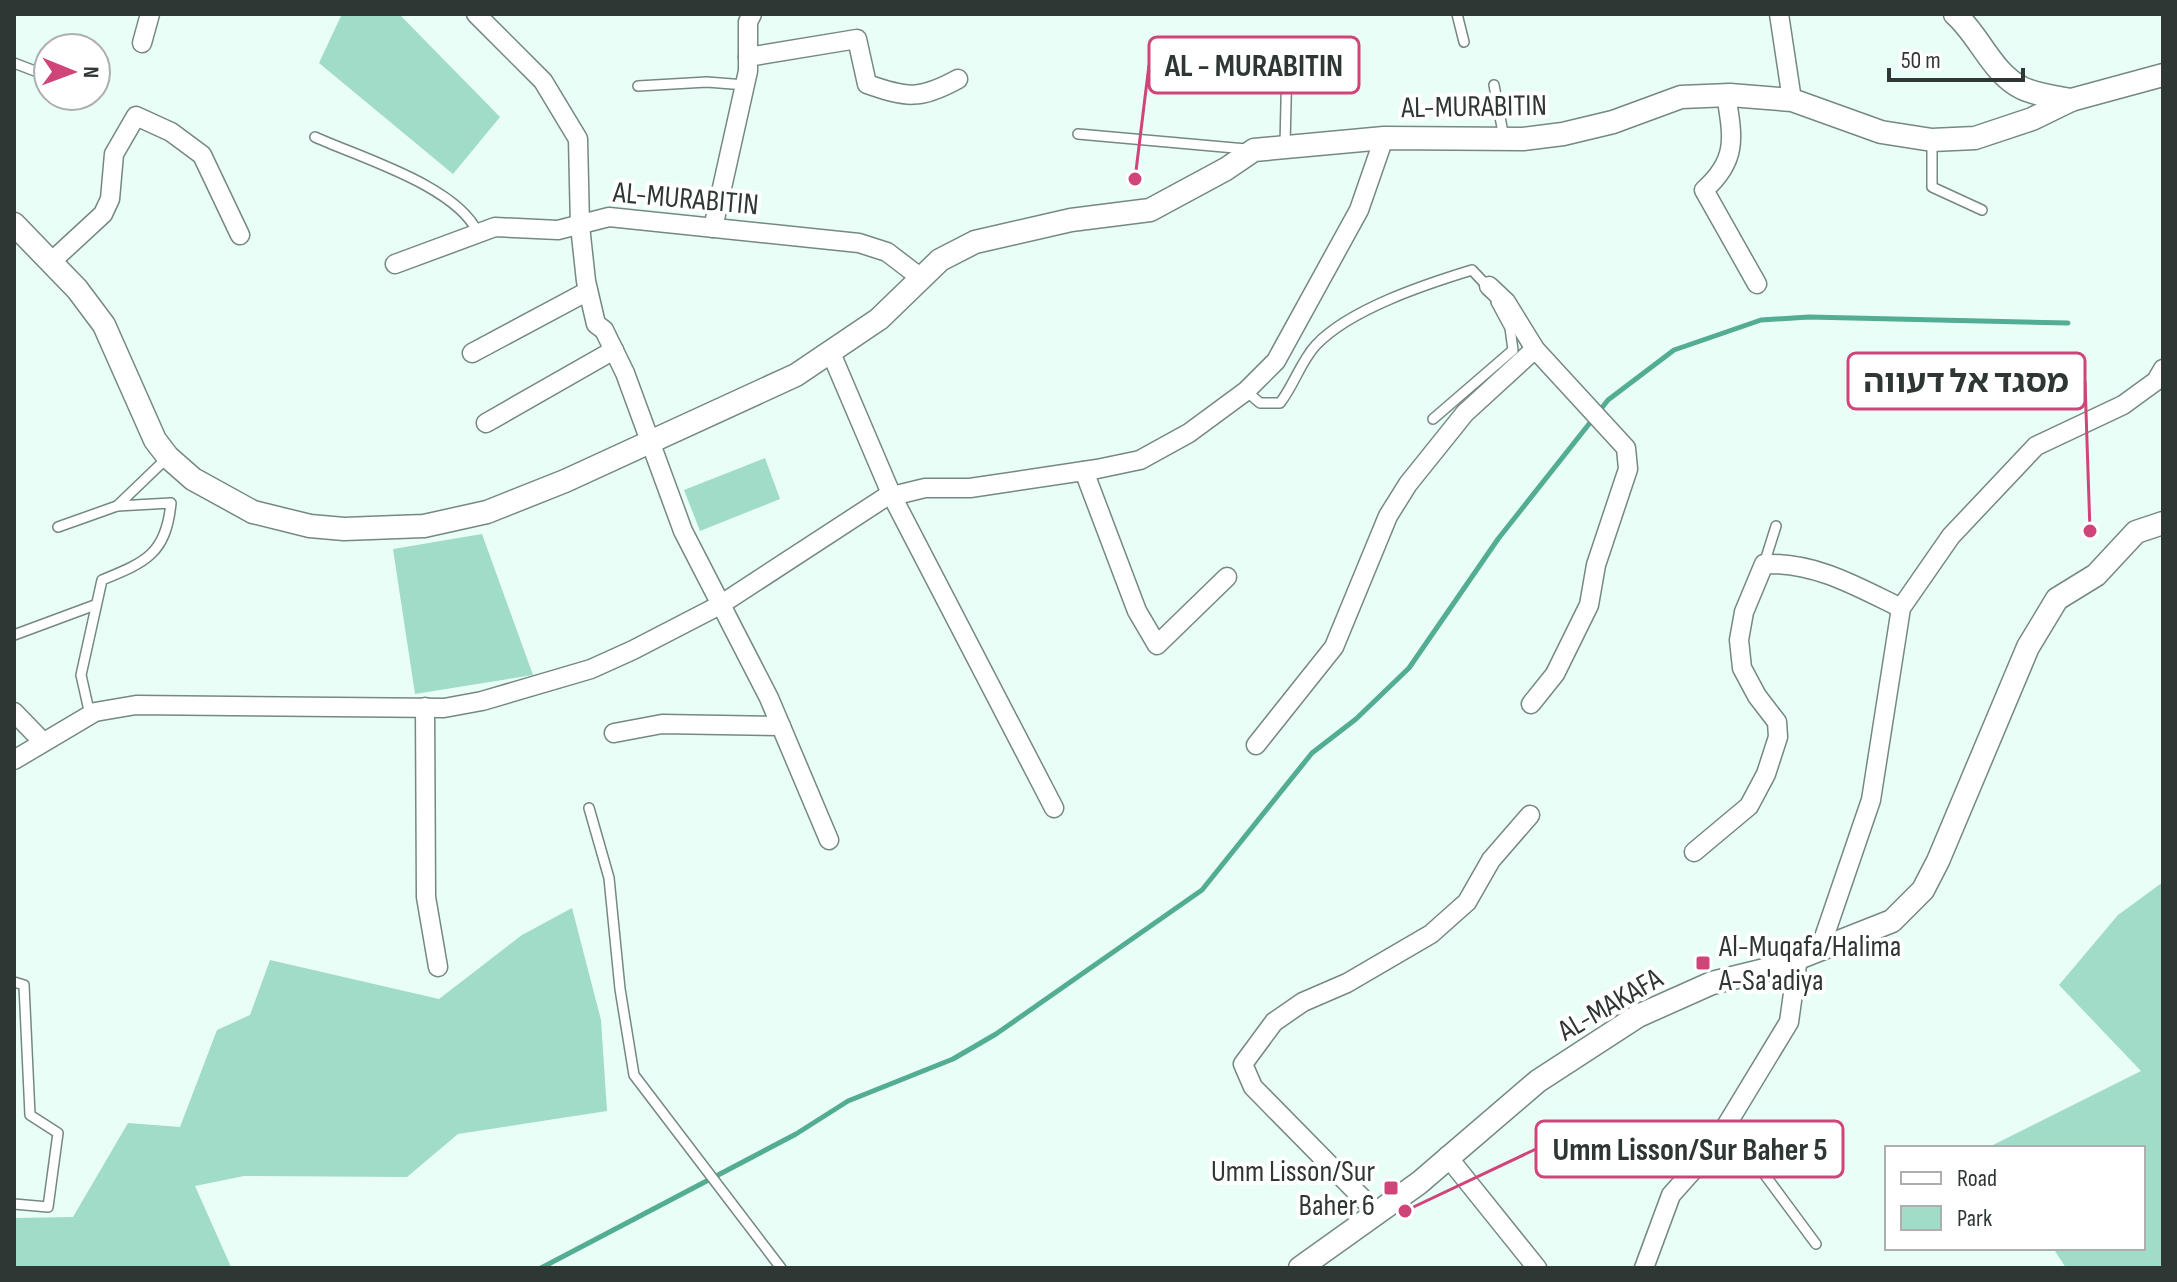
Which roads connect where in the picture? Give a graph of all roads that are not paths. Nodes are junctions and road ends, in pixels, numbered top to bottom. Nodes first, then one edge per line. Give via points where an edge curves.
1 (150, 14) edge
2 (476, 14) edge
3 (1457, 14) edge
4 (1779, 14) edge
5 (1955, 14) edge
6 (745, 17) edge
7 (1464, 42) dead end
8 (142, 43) dead end
9 (748, 57) junction
10 (1287, 61) dead end
11 (2163, 75) edge
12 (958, 79) dead end
13 (745, 85) junction
14 (1494, 85) dead end
15 (638, 86) dead end
16 (1726, 95) junction
17 (1792, 100) junction
18 (2071, 100) junction
19 (1078, 134) dead end
20 (315, 137) dead end
21 (1384, 138) junction
22 (1504, 138) junction
23 (1932, 140) junction
24 (1285, 145) junction
25 (1254, 150) junction
26 (1982, 210) dead end
27 (14, 224) edge
28 (580, 226) junction
29 (713, 228) junction
30 (478, 233) junction
31 (240, 235) dead end
32 (51, 262) junction
33 (395, 264) dead end
34 (921, 278) junction
35 (1757, 284) dead end
36 (1489, 286) junction
37 (588, 291) junction
38 (1535, 349) junction
39 (614, 350) junction
40 (472, 353) dead end
41 (831, 353) junction
42 (2163, 369) edge
43 (1246, 391) junction
44 (1433, 419) dead end
45 (486, 423) dead end
46 (652, 442) junction
47 (168, 457) junction
48 (1084, 471) junction
49 (892, 496) junction
50 (117, 506) junction
51 (2163, 523) edge
52 (1776, 526) dead end
53 (58, 527) dead end
54 (1764, 564) junction
55 (1227, 577) dead end
56 (95, 605) junction
57 (720, 605) junction
58 (1901, 608) junction
59 (14, 635) edge
60 (1531, 704) dead end
61 (425, 707) junction
62 (14, 712) edge
63 (90, 715) junction
64 (781, 726) junction
65 (614, 733) dead end
66 (43, 742) junction
67 (1256, 745) dead end
68 (14, 760) edge
69 (589, 808) dead end
70 (1054, 808) dead end
71 (1530, 815) dead end
72 (829, 840) dead end
73 (1694, 852) dead end
74 (1820, 949) junction
75 (1798, 958) junction
76 (438, 967) dead end
77 (14, 982) edge
78 (1722, 1133) junction
79 (1447, 1156) junction
80 (14, 1204) edge
81 (1377, 1213) junction
82 (1816, 1244) dead end
83 (1311, 1265) edge
84 (781, 1268) edge
85 (1537, 1268) edge
86 (1644, 1268) edge

1 - 8 street
2 - 28 street via 543,81 578,139
3 - 7 lane
4 - 17 street
5 - 18 street via 1995,66 2022,88
6 - 9 street
9 - 12 street via 857,39 867,84 900,95 927,96
9 - 13 street
10 - 24 lane
11 - 18 street, AL-MURABITIN
13 - 15 lane
13 - 29 street
14 - 22 lane
16 - 17 street, AL-MURABITIN
16 - 22 street, AL-MURABITIN via 1681,97 1563,134
16 - 35 street via 1731,149 1727,166 1704,190
17 - 23 street, AL-MURABITIN via 1881,132
18 - 23 street, AL-MURABITIN via 1975,138
19 - 25 lane
20 - 30 lane via 452,202
21 - 22 street, AL-MURABITIN
21 - 24 street, AL-MURABITIN
21 - 43 street via 1359,210 1306,312 1276,361
23 - 26 lane via 1932,187
24 - 25 street, AL-MURABITIN
25 - 34 street, AL-MURABITIN via 1150,210 1071,220 975,242 940,260
27 - 32 street, AL-MURABITIN
28 - 29 street, AL-MURABITIN via 609,217
28 - 30 street, AL-MURABITIN via 495,227
28 - 37 street
29 - 34 street, AL-MURABITIN via 859,243 887,252
30 - 33 street, AL-MURABITIN
31 - 32 street via 202,155 171,132 136,116 114,154 110,199 103,214
32 - 47 street, AL-MURABITIN via 104,325 142,417
34 - 41 street, AL-MURABITIN via 879,319
36 - 38 street via 1506,302
36 - 43 lane via 1472,270 1432,282 1342,326 1316,345 1280,403 1260,403
36 - 44 lane via 1510,328 1513,350
37 - 39 street via 596,324
37 - 40 street
38 - 60 street via 1626,448 1628,469 1596,565 1589,605 1555,674
38 - 67 street via 1465,413 1408,484 1388,516 1334,647
39 - 45 street
39 - 46 street
41 - 46 street, AL-MURABITIN via 756,395
41 - 49 street
42 - 58 street via 2156,381 2123,405 2036,446 1951,536
43 - 48 street via 1189,433 1140,460
46 - 47 street, AL-MURABITIN via 487,512 445,523 382,529 310,526 264,515 214,492
46 - 57 street via 683,531
47 - 50 lane
48 - 49 street
48 - 55 street via 1137,611 1157,645
49 - 57 street via 806,545
49 - 70 street
50 - 53 lane
50 - 56 lane via 171,503 169,526 161,547 136,566 102,580
51 - 74 street, AL-MAKAFA via 2136,532 2096,575 2057,599 2028,647 1923,890 1892,921
52 - 54 lane
54 - 58 street via 1822,570
54 - 73 street via 1739,640 1742,668 1777,722 1778,737 1749,806
56 - 59 lane
56 - 63 lane via 81,675
57 - 61 street via 591,669 482,701
57 - 64 street
58 - 74 street via 1871,800
61 - 63 street via 136,705
61 - 76 street via 426,897
62 - 66 street
63 - 66 street
64 - 65 street via 662,724
64 - 72 street
66 - 68 street
69 - 84 lane via 609,878 634,1075
71 - 81 street via 1491,860 1467,902 1431,934 1274,1022 1243,1064 1253,1087
74 - 75 street, AL-MAKAFA
75 - 78 street via 1789,1022
75 - 79 street, AL-MAKAFA via 1712,983 1638,1016 1538,1081
77 - 80 lane via 24,985 30,1115 58,1133 48,1207
78 - 82 lane via 1762,1171
78 - 86 street via 1671,1195
79 - 81 street, AL-MAKAFA
79 - 85 street
81 - 83 street, AL-MAKAFA

